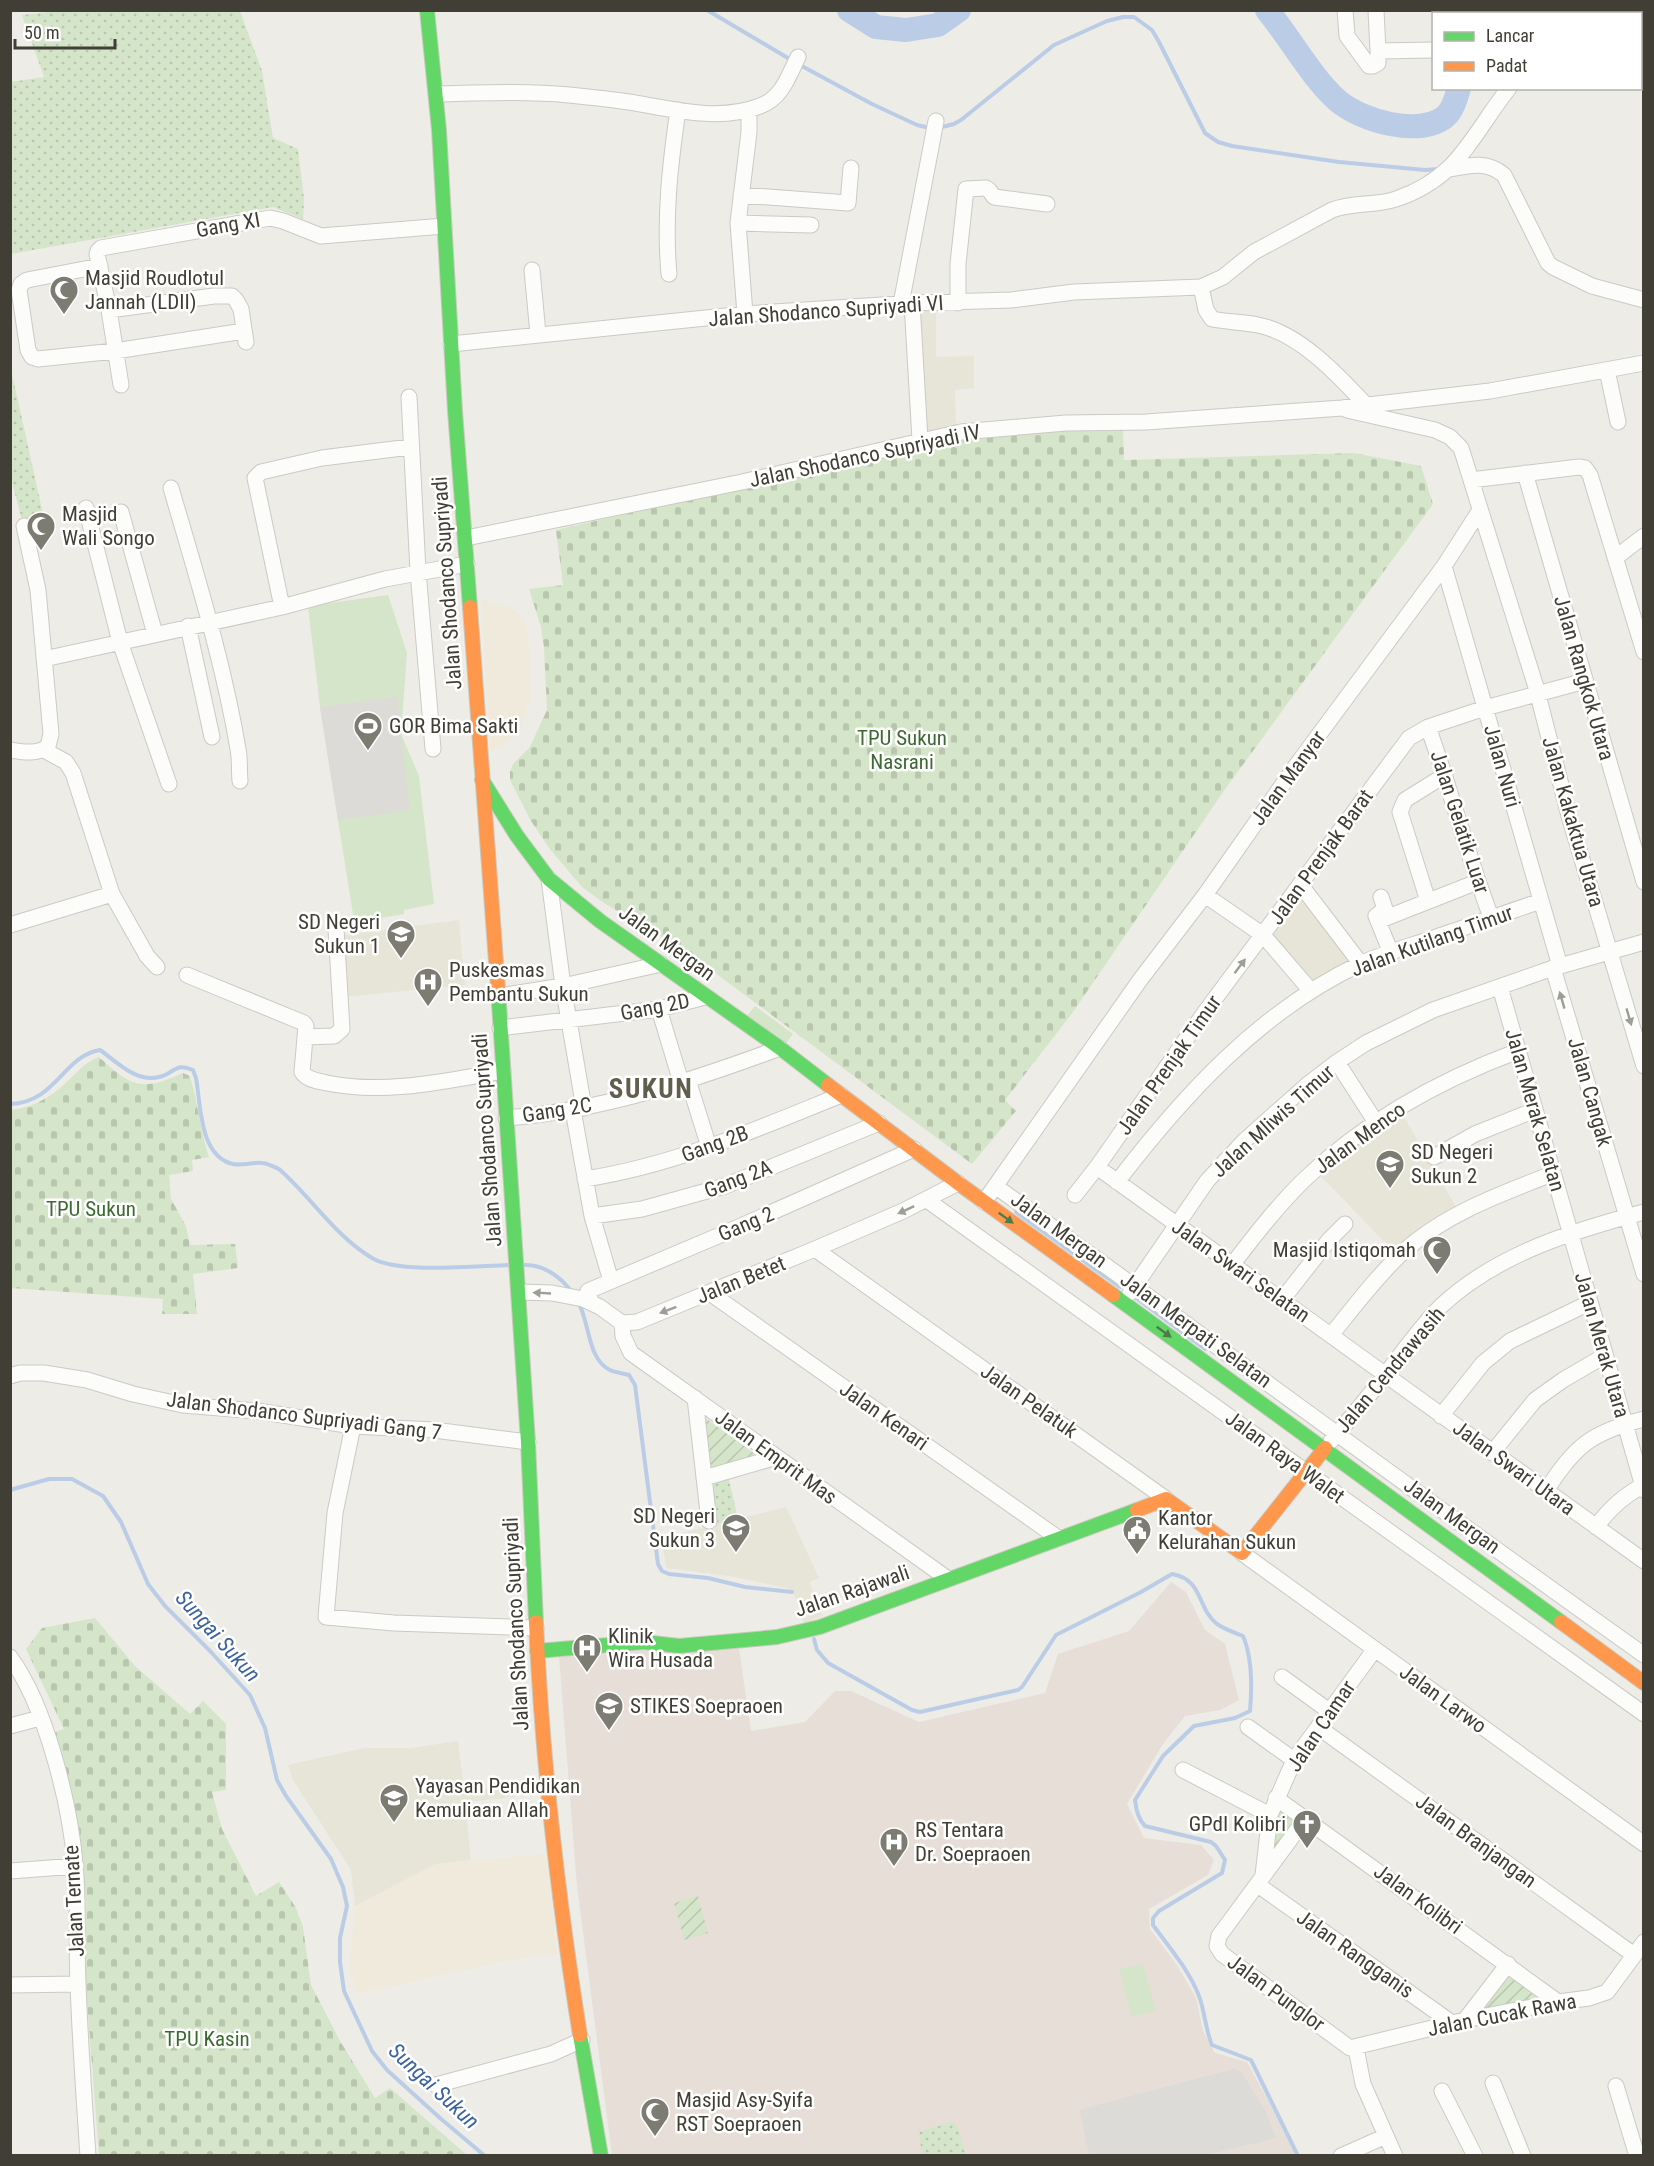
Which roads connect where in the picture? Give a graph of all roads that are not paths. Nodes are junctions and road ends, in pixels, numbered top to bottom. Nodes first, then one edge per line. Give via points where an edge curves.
1 (427, 10) edge
2 (1345, 10) edge
3 (1376, 10) edge
4 (1432, 50) edge
5 (1378, 51) junction
6 (796, 63) dead end
7 (1508, 90) edge
8 (436, 94) junction
9 (678, 110) junction
10 (749, 110) junction
11 (934, 127) dead end
12 (851, 168) dead end
13 (1450, 169) junction
14 (741, 195) junction
15 (1047, 204) dead end
16 (738, 223) junction
17 (811, 225) dead end
18 (444, 226) junction
19 (100, 266) junction
20 (532, 270) dead end
21 (669, 274) dead end
22 (1201, 287) junction
23 (1644, 300) edge
24 (958, 303) junction
25 (906, 304) junction
26 (109, 310) junction
27 (745, 314) junction
28 (538, 334) junction
29 (451, 344) junction
30 (115, 351) junction
31 (1644, 363) edge
32 (1607, 370) junction
33 (121, 385) dead end
34 (409, 397) dead end
35 (1365, 404) junction
36 (1342, 408) junction
37 (1618, 422) dead end
38 (920, 440) junction
39 (410, 447) junction
40 (1525, 473) junction
41 (1471, 480) junction
42 (171, 488) dead end
43 (86, 508) dead end
44 (1480, 510) junction
45 (121, 512) dead end
46 (24, 526) dead end
47 (1644, 536) edge
48 (466, 538) junction
49 (1615, 558) junction
50 (467, 564) junction
51 (1444, 566) junction
52 (418, 571) junction
53 (282, 607) junction
54 (210, 622) junction
55 (188, 626) junction
56 (155, 634) junction
57 (120, 642) junction
58 (1644, 652) edge
59 (44, 659) junction
60 (1585, 681) junction
61 (1538, 693) junction
62 (1485, 708) junction
63 (1428, 727) junction
64 (213, 737) dead end
65 (433, 749) dead end
66 (10, 750) edge
67 (44, 750) junction
68 (1445, 775) junction
69 (482, 780) junction
70 (240, 781) dead end
71 (169, 784) dead end
72 (549, 879) junction
73 (1478, 882) junction
74 (1644, 882) edge
75 (1300, 884) junction
76 (112, 894) junction
77 (1205, 895) junction
78 (1381, 897) dead end
79 (1428, 901) junction
80 (1541, 901) junction
81 (1491, 917) junction
82 (1378, 921) junction
83 (10, 925) edge
84 (336, 929) dead end
85 (1263, 935) junction
86 (1644, 942) edge
87 (1610, 950) junction
88 (1391, 953) junction
89 (661, 964) junction
90 (1361, 964) junction
91 (157, 967) dead end
92 (1557, 967) junction
93 (187, 975) dead end
94 (563, 986) junction
95 (1500, 987) junction
96 (1311, 991) junction
97 (499, 996) junction
98 (705, 997) junction
99 (659, 1010) junction
100 (570, 1019) junction
101 (500, 1028) junction
102 (305, 1037) junction
103 (780, 1048) junction
104 (1518, 1051) junction
105 (1337, 1062) junction
106 (1644, 1066) edge
107 (503, 1071) junction
108 (684, 1081) junction
109 (841, 1095) junction
110 (578, 1109) junction
111 (1535, 1110) junction
112 (506, 1118) junction
113 (1375, 1121) junction
114 (879, 1123) junction
115 (709, 1147) junction
116 (914, 1149) junction
117 (1434, 1157) dead end
118 (1097, 1167) junction
119 (1552, 1174) junction
120 (585, 1179) junction
121 (1117, 1182) junction
122 (958, 1184) junction
123 (989, 1194) junction
124 (1075, 1195) dead end
125 (927, 1200) junction
126 (1644, 1212) edge
127 (592, 1216) junction
128 (1627, 1217) junction
129 (1345, 1224) dead end
130 (1176, 1226) junction
131 (1570, 1233) junction
132 (815, 1249) junction
133 (1232, 1265) junction
134 (1644, 1274) edge
135 (611, 1281) junction
136 (518, 1285) junction
137 (1135, 1287) junction
138 (710, 1293) junction
139 (587, 1301) junction
140 (1281, 1301) junction
141 (1123, 1303) junction
142 (1589, 1303) junction
143 (622, 1323) junction
144 (1331, 1335) junction
145 (1604, 1356) junction
146 (1385, 1375) junction
147 (10, 1376) edge
148 (695, 1398) junction
149 (1442, 1416) junction
150 (1644, 1419) edge
151 (1624, 1424) junction
152 (353, 1425) junction
153 (1337, 1434) junction
154 (528, 1442) junction
155 (1325, 1448) junction
156 (1492, 1453) junction
157 (777, 1457) junction
158 (1305, 1472) junction
159 (704, 1478) junction
160 (1643, 1488) edge
161 (1546, 1491) junction
162 (1166, 1499) junction
163 (709, 1521) dead end
164 (1596, 1527) junction
165 (1058, 1538) junction
166 (1242, 1553) junction
167 (1644, 1561) edge
168 (948, 1579) junction
169 (536, 1628) junction
170 (1375, 1649) junction
171 (537, 1651) junction
172 (1644, 1655) edge
173 (10, 1657) edge
174 (1282, 1677) dead end
175 (1644, 1683) edge
176 (1329, 1712) junction
177 (1644, 1714) edge
178 (40, 1718) junction
179 (10, 1726) edge
180 (1318, 1726) junction
181 (1248, 1727) dead end
182 (1294, 1760) junction
183 (1183, 1770) dead end
184 (1276, 1798) junction
185 (1270, 1815) junction
186 (1306, 1818) junction
187 (1644, 1844) edge
188 (75, 1866) junction
189 (10, 1871) edge
190 (1260, 1882) junction
191 (1644, 1942) edge
192 (1634, 1955) junction
193 (1508, 1964) junction
194 (78, 1984) junction
195 (10, 1985) edge
196 (1558, 2002) junction
197 (1459, 2022) junction
198 (582, 2040) junction
199 (1356, 2048) junction
200 (1493, 2083) dead end
201 (436, 2085) dead end
202 (1616, 2086) dead end
203 (1442, 2091) dead end
204 (1386, 2136) junction
205 (88, 2156) edge
206 (601, 2156) edge
207 (1341, 2156) edge
208 (1395, 2156) edge
209 (1475, 2156) edge
210 (1523, 2156) edge
211 (1637, 2156) edge

1 - 8 street, Jalan Shodanco Supriyadi
2 - 5 street via 1347,36 1369,66 1378,63
3 - 5 street
4 - 5 street
6 - 10 street via 777,96
7 - 13 street
8 - 9 street via 528,92
8 - 18 street, Jalan Shodanco Supriyadi
9 - 10 street via 730,114
9 - 21 street via 667,201
10 - 14 street
11 - 25 street
12 - 14 street via 848,203
13 - 22 street via 1418,190 1395,199 1343,205 1325,213
13 - 23 street via 1480,164 1494,167 1504,175 1552,267 1592,286
14 - 16 street
15 - 24 street via 994,197 986,188 966,189 959,245
16 - 17 street
16 - 27 street
18 - 19 street, Gang XI via 321,236 270,218 101,248
18 - 29 street, Jalan Shodanco Supriyadi
19 - 26 street
19 - 30 street via 21,284 28,350 38,359
20 - 28 street
22 - 24 street, Jalan Shodanco Supriyadi VI via 1074,292
22 - 35 street via 1212,319 1259,325 1290,337
24 - 25 street, Jalan Shodanco Supriyadi VI
25 - 27 street, Jalan Shodanco Supriyadi VI
25 - 38 street
26 - 30 street
26 - 30 street via 232,296 241,309 245,336
27 - 28 street, Jalan Shodanco Supriyadi VI
28 - 29 street, Jalan Shodanco Supriyadi VI
29 - 48 street, Jalan Shodanco Supriyadi
30 - 33 street
31 - 32 street
32 - 35 street via 1490,391
32 - 37 street
34 - 39 street
35 - 36 street
36 - 38 street, Jalan Shodanco Supriyadi IV via 1146,422 1066,423 961,432
36 - 41 street via 1443,433 1461,448
38 - 48 street, Jalan Shodanco Supriyadi IV via 742,482
39 - 52 street
39 - 53 street via 322,458 261,472 255,478
40 - 41 street
40 - 49 street via 1585,468
40 - 60 street, Jalan Rangkok Utara
41 - 44 street
42 - 54 street
43 - 57 street
44 - 51 street, Jalan Manyar
44 - 61 street, Jalan Kakaktua Utara
45 - 56 street
46 - 59 street via 38,590
47 - 49 street
48 - 50 street, Jalan Shodanco Supriyadi
49 - 58 street
50 - 52 street
50 - 69 street, Jalan Shodanco Supriyadi
51 - 62 street, Jalan Nuri
51 - 77 street, Jalan Manyar
52 - 53 street
52 - 65 street
53 - 54 street
54 - 55 street
54 - 70 street via 238,749
55 - 56 street
55 - 64 street
56 - 57 street
57 - 59 street
57 - 71 street
59 - 67 street via 51,734
60 - 61 street, Jalan Prenjak Barat
60 - 74 street, Jalan Rangkok Utara
61 - 62 street, Jalan Prenjak Barat
61 - 87 street, Jalan Kakaktua Utara via 1569,816
62 - 63 street, Jalan Prenjak Barat
62 - 80 street, Jalan Nuri
63 - 68 street, Jalan Gelatik Luar
63 - 75 street, Jalan Prenjak Barat via 1409,738
66 - 67 street
67 - 76 street via 66,762 73,772
68 - 73 street, Jalan Gelatik Luar
68 - 79 street via 1405,800 1400,812
69 - 72 street, Jalan Mergan
69 - 97 street, Jalan Shodanco Supriyadi
72 - 89 street, Jalan Mergan
72 - 94 street
73 - 79 street
73 - 81 street, Jalan Gelatik Luar
75 - 85 street, Jalan Prenjak Barat
75 - 90 street
76 - 83 street
76 - 91 street
77 - 85 street
77 - 123 street, Jalan Manyar
78 - 82 street via 1385,909 1376,915
79 - 82 street
80 - 81 street, Jalan Kutilang Timur
80 - 92 street, Jalan Nuri
81 - 88 street, Jalan Kutilang Timur
82 - 88 street
84 - 102 street via 342,1029 334,1036
85 - 96 street, Jalan Prenjak Barat
118 -> 85 street, Jalan Prenjak Timur
86 - 87 street, Jalan Mliwis Timur
87 - 92 street, Jalan Mliwis Timur
87 -> 106 street, Jalan Kakaktua Utara
88 - 90 street, Jalan Kutilang Timur
89 - 94 street
89 - 98 street, Jalan Mergan
90 - 96 street, Jalan Kutilang Timur
92 - 95 street, Jalan Mliwis Timur
128 -> 92 street, Jalan Cangak
93 - 102 street via 304,1023
94 - 97 street
94 - 100 street
95 - 104 street, Jalan Merak Selatan
95 - 105 street, Jalan Mliwis Timur via 1415,1019
96 - 121 street, Jalan Kutilang Timur via 1231,1054 1178,1108
97 - 101 street, Jalan Shodanco Supriyadi
98 - 99 street, Gang 2D
98 - 103 street, Jalan Mergan
99 - 100 street, Gang 2D
99 - 108 street
100 - 101 street, Gang 2D
100 - 110 street
101 - 107 street, Jalan Shodanco Supriyadi
102 - 107 street via 304,1076 338,1085 418,1085
103 - 108 street, Gang 2C
103 - 109 street, Jalan Mergan
104 - 111 street, Jalan Merak Selatan
104 - 113 street, Jalan Menco via 1440,1083
105 - 113 street
105 - 130 street, Jalan Mliwis Timur via 1244,1141 1207,1181
107 - 112 street, Jalan Shodanco Supriyadi
108 - 110 street, Gang 2C
108 - 115 street
109 - 114 street, Jalan Mergan
109 - 115 street, Gang 2B
110 - 112 street, Gang 2C
110 - 120 street
111 - 117 street via 1475,1134
111 - 119 street, Jalan Merak Selatan
112 - 136 street, Jalan Shodanco Supriyadi
113 - 133 street, Jalan Menco via 1305,1179
114 - 116 street, Jalan Mergan
114 - 127 street, Gang 2A via 725,1185 642,1209
115 - 120 street, Gang 2B via 625,1173
116 - 122 street, Jalan Mergan
116 - 135 street, Gang 2
118 - 121 street, Jalan Swari Selatan
118 - 124 street, Jalan Prenjak Timur
119 - 131 street, Jalan Merak Selatan
119 - 144 street via 1501,1193 1426,1234 1392,1263
120 - 127 street
121 - 130 street, Jalan Swari Selatan
122 - 123 street, Jalan Mergan
122 - 125 street, Jalan Betet
123 - 137 street, Jalan Merpati Selatan
123 -> 141 street, Jalan Mergan
125 -> 132 street, Jalan Betet
125 - 158 street, Jalan Raya Walet
126 - 128 street, Jalan Cendrawasih
127 - 135 street
128 - 131 street, Jalan Cendrawasih
128 - 134 street, Jalan Cangak
129 - 140 street
130 - 133 street, Jalan Swari Selatan
130 - 137 street, Jalan Mliwis Timur
131 - 142 street, Jalan Merak Utara
131 - 146 street, Jalan Cendrawasih via 1504,1262 1459,1291 1429,1320
132 - 138 street, Jalan Betet
132 - 162 street, Jalan Pelatuk
133 - 140 street, Jalan Swari Selatan
135 - 139 street, Gang 2 via 588,1291
139 -> 136 street
136 - 154 street, Jalan Shodanco Supriyadi
137 - 141 street, Jalan Mliwis Timur
137 - 153 street, Jalan Merpati Selatan
138 -> 143 street, Jalan Betet via 637,1322
138 - 165 street, Jalan Kenari
139 - 143 street
140 - 144 street, Jalan Swari Selatan
141 -> 155 street, Jalan Mergan
142 - 145 street, Jalan Merak Utara
142 - 149 street via 1510,1341 1483,1363
143 - 148 street, Jalan Emprit Mas via 631,1353
144 - 146 street, Jalan Swari Selatan
145 - 151 street, Jalan Merak Utara
145 - 156 street via 1535,1400
146 - 149 street, Jalan Swari Utara
146 - 153 street, Jalan Cendrawasih
147 - 152 street, Jalan Shodanco Supriyadi Gang 7 via 44,1372 183,1405
148 - 157 street, Jalan Emprit Mas
148 - 159 street
149 - 156 street, Jalan Swari Utara
150 - 151 street
151 - 160 street, Jalan Merak Utara
151 - 161 street via 1578,1448
152 - 154 street, Jalan Shodanco Supriyadi Gang 7
152 - 169 street via 335,1513 326,1617
153 - 155 street, Jalan Cendrawasih
153 - 172 street, Jalan Merpati Selatan
154 - 169 street, Jalan Shodanco Supriyadi
155 - 158 street, Jalan Cendrawasih
155 - 175 street, Jalan Mergan
156 - 161 street, Jalan Swari Utara
157 - 159 street
157 - 168 street, Jalan Emprit Mas
158 - 166 street, Jalan Cendrawasih
158 - 177 street, Jalan Raya Walet
159 - 163 street
160 - 164 street via 1624,1495
161 - 164 street, Jalan Swari Utara
162 - 165 street, Jalan Rajawali
162 - 166 street, Jalan Pelatuk
164 - 167 street, Jalan Swari Utara
165 - 168 street, Jalan Rajawali
166 - 170 street, Jalan Larwo
168 - 171 street, Jalan Rajawali via 820,1627 777,1636 679,1646 644,1642
169 - 171 street, Jalan Shodanco Supriyadi
170 - 176 street, Jalan Camar
170 - 187 street, Jalan Larwo
171 - 198 street, Jalan Shodanco Supriyadi via 555,1868
173 - 178 street, Jalan Ternate via 25,1678
174 - 176 street
176 - 180 street, Jalan Camar
178 - 179 street
178 - 188 street, Jalan Ternate via 66,1806
180 - 182 street, Jalan Camar
180 - 192 street, Jalan Branjangan
181 - 182 street
182 - 184 street, Jalan Camar
183 - 185 street
184 - 185 street, Jalan Camar
184 - 186 street, Jalan Kolibri
185 - 190 street, Jalan Camar
186 - 190 street
186 - 193 street, Jalan Kolibri
188 - 189 street
188 - 194 street, Jalan Ternate
190 - 197 street, Jalan Rangganis
190 - 199 street, Jalan Punglor via 1219,1936 1218,1950 1350,2048
191 - 192 street, Jalan Cucak Rawa
192 - 196 street, Jalan Cucak Rawa via 1607,1992
193 - 196 street, Jalan Kolibri
193 - 197 street
194 - 195 street
194 - 205 street, Jalan Ternate
196 - 197 street, Jalan Cucak Rawa
197 - 199 street, Jalan Cucak Rawa
198 - 201 street via 551,2054
198 - 206 street, Jalan Shodanco Supriyadi
199 - 204 street via 1363,2084
200 - 210 street
202 - 211 street
203 - 209 street
204 - 207 street
204 - 208 street

